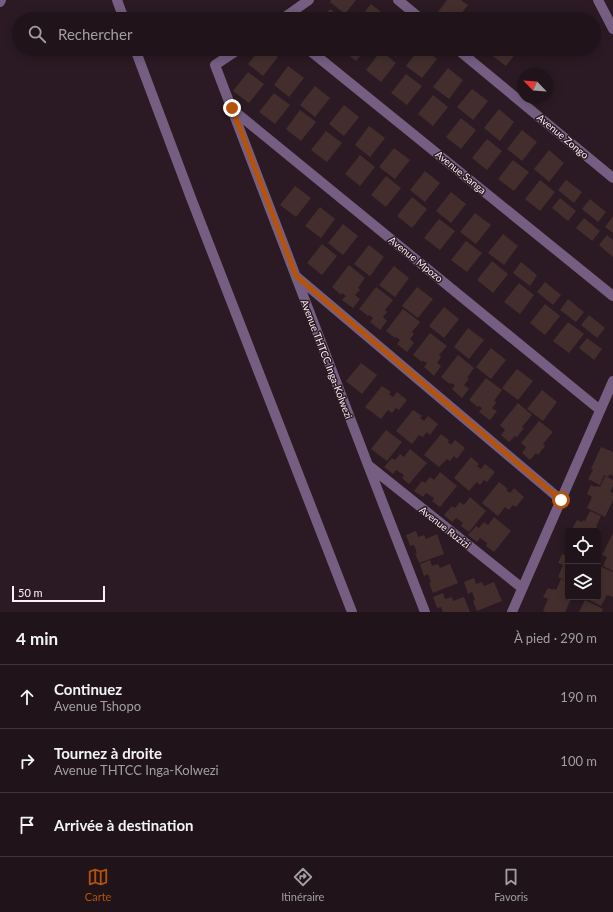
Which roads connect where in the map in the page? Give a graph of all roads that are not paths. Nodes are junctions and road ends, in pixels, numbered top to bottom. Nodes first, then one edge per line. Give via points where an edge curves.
1 (117, 0) edge
2 (309, 0) edge
3 (398, 0) edge
4 (598, 0) edge
5 (121, 12) edge
6 (292, 12) edge
7 (413, 12) edge
8 (613, 29) edge
9 (139, 56) edge
10 (228, 56) edge
11 (317, 56) edge
12 (465, 56) edge
13 (232, 108) junction
14 (613, 178) edge
15 (296, 276) junction
16 (613, 296) edge
17 (613, 381) edge
18 (600, 410) junction
19 (368, 465) junction
20 (561, 500) junction
21 (522, 588) junction
22 (352, 612) edge
23 (425, 612) edge
24 (512, 612) edge

1 - 5 lane
2 - 6 lane
3 - 7 lane
4 - 8 lane
9 - 22 lane via 194,206
10 - 13 lane, Avenue THTCC Inga-Kolwezi via 215,65
11 - 16 lane, Avenue Sanga
12 - 14 lane, Avenue Zongo
13 - 15 lane, Avenue THTCC Inga-Kolwezi
13 - 18 lane, Avenue Mpozo
15 - 19 lane, Avenue THTCC Inga-Kolwezi
15 - 20 lane
17 - 18 lane
18 - 20 lane
19 - 21 lane, Avenue Ruzizi
19 - 23 lane, Avenue THTCC Inga-Kolwezi
20 - 21 lane
21 - 24 lane

